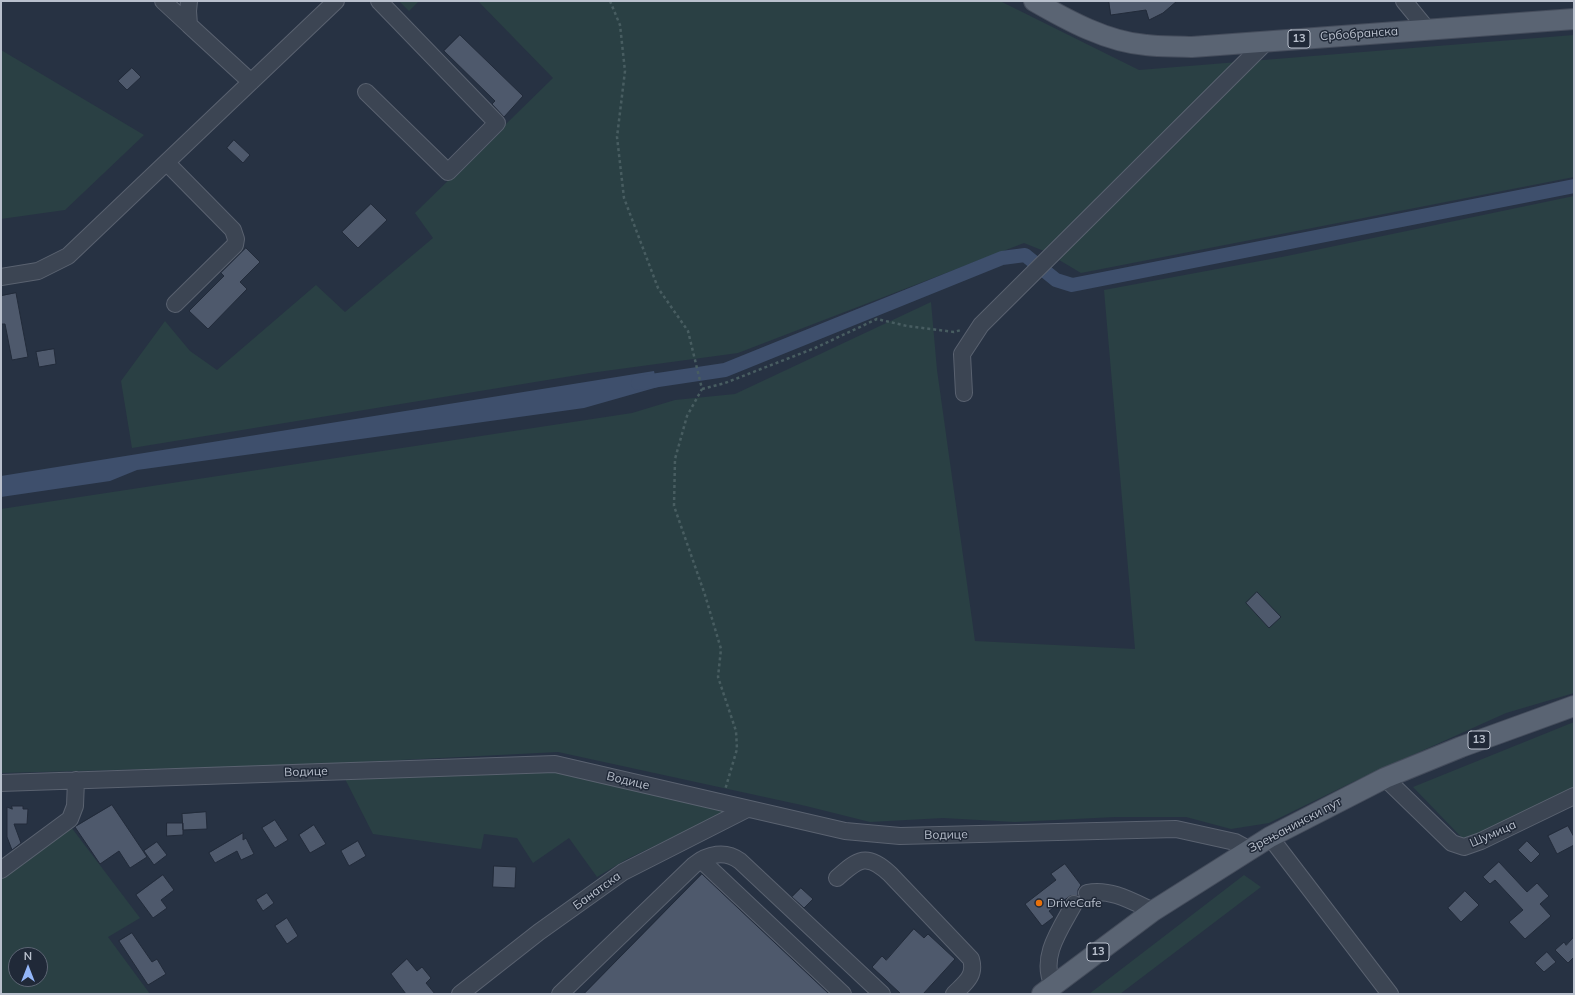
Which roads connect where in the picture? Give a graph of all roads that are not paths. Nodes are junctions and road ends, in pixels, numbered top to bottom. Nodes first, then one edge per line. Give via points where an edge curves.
1 (163, 1) edge
2 (190, 1) edge
3 (336, 1) edge
4 (379, 1) edge
5 (1034, 1) edge
6 (1404, 1) edge
7 (1574, 19) edge
8 (190, 25) junction
9 (1427, 29) junction
10 (1267, 41) junction
11 (251, 82) junction
12 (366, 92) dead end
13 (167, 163) junction
14 (1, 277) edge
15 (175, 304) dead end
16 (964, 393) dead end
17 (1574, 706) edge
18 (1385, 778) junction
19 (76, 780) junction
20 (1, 783) edge
21 (1574, 796) edge
22 (747, 809) junction
23 (1270, 837) junction
24 (1248, 849) junction
25 (701, 860) junction
26 (1, 870) edge
27 (837, 878) dead end
28 (1087, 893) dead end
29 (1074, 904) dead end
30 (1153, 911) junction
31 (853, 966) junction
32 (839, 990) edge
33 (1047, 990) edge
34 (460, 994) edge
35 (560, 994) edge
36 (882, 994) edge
37 (954, 994) edge
38 (1390, 994) edge

1 - 8 street
2 - 8 street
3 - 11 street
4 - 12 street via 497,124 448,172
5 - 10 main road, Србобранска / 13 via 1056,14 1112,38 1145,45 1192,47
6 - 9 street
7 - 9 main road, Србобранска / 13
8 - 11 street
9 - 10 main road, Србобранска / 13
10 - 16 street via 981,325 962,354
11 - 13 street
13 - 14 street via 68,256 38,271
13 - 15 street via 233,230 236,238 235,245
17 - 18 main road, Зрењанински пут / 13 via 1468,744
18 - 21 street, Шумица via 1452,843 1464,847
18 - 23 main road, Зрењанински пут / 13
19 - 20 street, Водице
19 - 22 street, Водице via 555,764
19 - 26 street via 75,806 70,819
22 - 24 street, Водице via 845,831 900,836 1176,829 1235,842
22 - 34 street, Банатска via 622,872 539,932
23 - 24 main road, Зрењанински пут / 13
23 - 38 street
24 - 30 main road, Зрењанински пут / 13
25 - 31 street via 722,854 735,857
25 - 32 street
25 - 35 street
27 - 37 street via 854,862 861,861 878,863 890,874 971,959 972,976
28 - 30 street via 1112,893
29 - 33 street via 1051,948
30 - 33 main road, Зрењанински пут / 13
31 - 32 street
31 - 36 street

